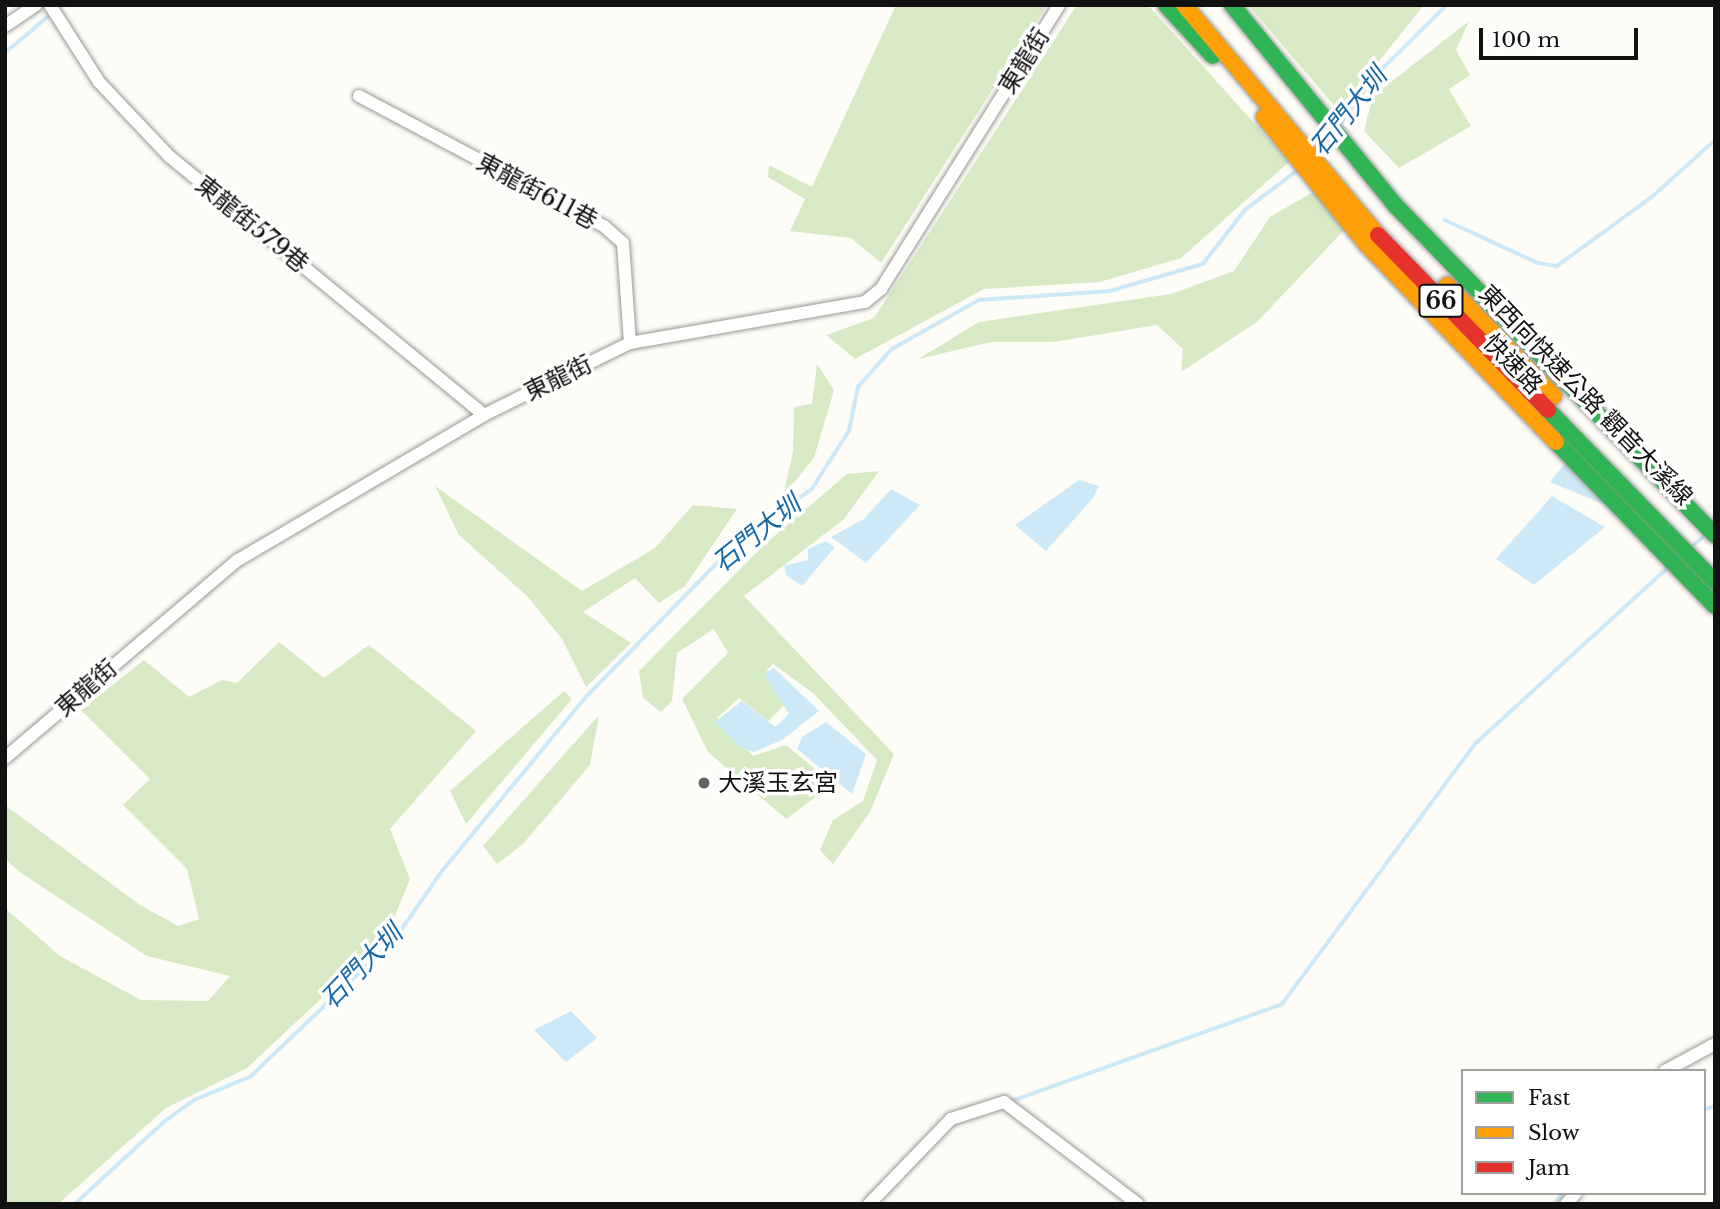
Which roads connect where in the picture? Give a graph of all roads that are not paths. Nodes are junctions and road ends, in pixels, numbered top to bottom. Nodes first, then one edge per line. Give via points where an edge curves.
1 (36, 5) edge
2 (50, 5) edge
3 (1059, 5) edge
4 (1166, 5) edge
5 (1184, 5) edge
6 (1206, 5) edge
7 (1232, 5) edge
8 (5, 26) edge
9 (359, 96) dead end
10 (630, 343) junction
11 (484, 415) junction
12 (1715, 535) edge
13 (1715, 562) edge
14 (1715, 582) edge
15 (1715, 606) edge
16 (5, 758) edge
17 (1715, 1044) edge
18 (1669, 1069) edge
19 (869, 1204) edge
20 (1138, 1204) edge

1 - 8 street
2 - 11 street, 東龍街579巷 via 99,82 170,157
3 - 10 street, 東龍街 via 881,289 865,302
4 - 15 main road, 快速路 / 66 via 1367,245
5 - 14 main road, 東西向快速公路 觀音大溪線 / 66 via 1373,230
6 - 13 main road, 東西向快速公路 觀音大溪線 / 66 via 1368,202
7 - 12 main road, 快速路 / 66 via 1397,207
9 - 10 street, 東龍街611巷 via 605,227 623,243
10 - 11 street, 東龍街
11 - 16 street, 東龍街 via 238,560
17 - 18 street
19 - 20 street via 951,1119 1008,1104

